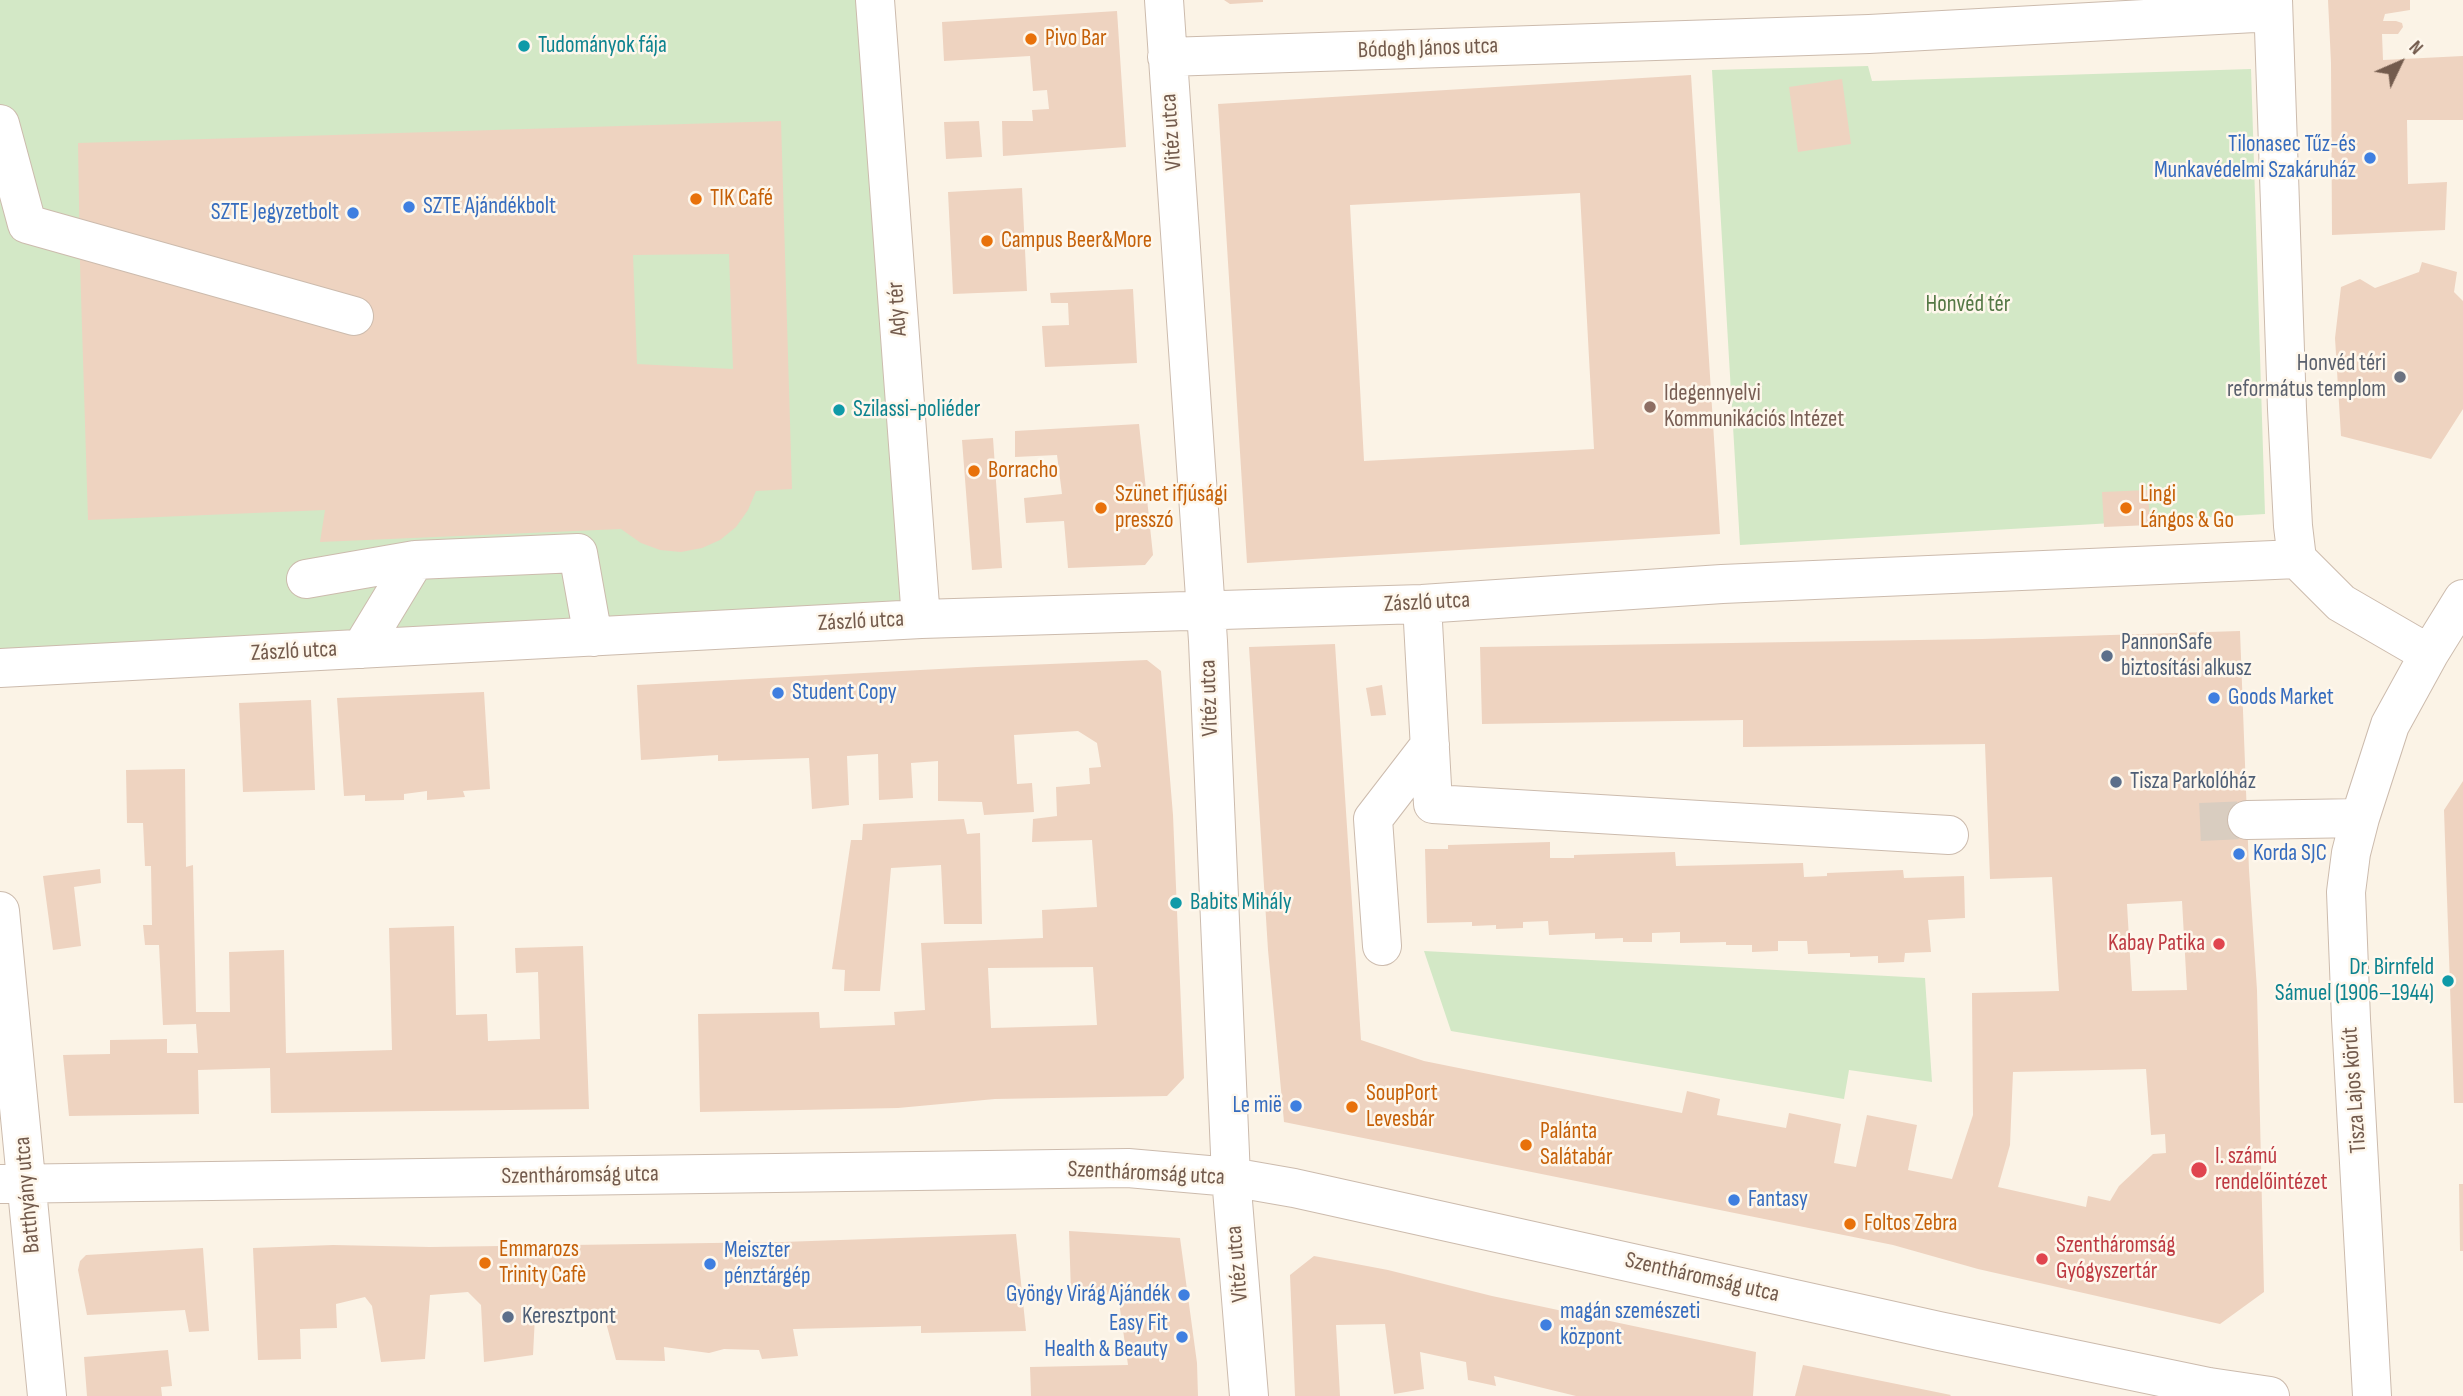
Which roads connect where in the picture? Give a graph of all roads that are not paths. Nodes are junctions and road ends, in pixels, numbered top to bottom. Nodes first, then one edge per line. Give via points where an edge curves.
1 (876, 0) edge
2 (1164, 0) edge
3 (2273, 6) edge
4 (1167, 57) junction
5 (0, 124) edge
6 (354, 316) dead end
7 (2297, 559) junction
8 (415, 560) junction
9 (306, 579) dead end
10 (2463, 598) edge
11 (1422, 604) junction
12 (1206, 611) junction
13 (921, 619) junction
14 (593, 636) junction
15 (361, 649) junction
16 (2429, 654) junction
17 (0, 668) edge
18 (1430, 746) junction
19 (2360, 818) junction
20 (2247, 820) tunnel mouth
21 (1949, 835) dead end
22 (0, 911) edge
23 (1382, 946) dead end
24 (1231, 1177) junction
25 (13, 1184) edge
26 (47, 1396) edge
27 (1249, 1396) edge
28 (2270, 1396) edge
29 (2372, 1396) edge

1 - 13 street, Ady tér
2 - 4 street, Vitéz utca
3 - 4 street, Bódogh János utca via 1869,34
3 - 7 street
4 - 12 street, Vitéz utca
5 - 6 street via 27,224
7 - 11 street, Zászló utca via 1722,584
7 - 16 street via 2341,603
8 - 9 street
8 - 14 street via 578,553
8 - 15 street
10 - 16 street, Tisza Lajos körút
11 - 12 street, Zászló utca
11 - 18 street
12 - 13 street, Zászló utca
12 - 24 street, Vitéz utca
13 - 14 street, Zászló utca
14 - 15 street, Zászló utca
15 - 17 street, Zászló utca
16 - 19 street, Tisza Lajos körút via 2390,725
18 - 21 street via 1433,804
18 - 23 street via 1373,819
19 - 20 street
19 - 29 street, Tisza Lajos körút via 2346,892
22 - 25 street, Batthyány utca
24 - 25 street, Szentháromság utca via 1128,1168
24 - 27 street, Vitéz utca
24 - 28 street, Szentháromság utca via 1939,1331
25 - 26 street, Batthyány utca

